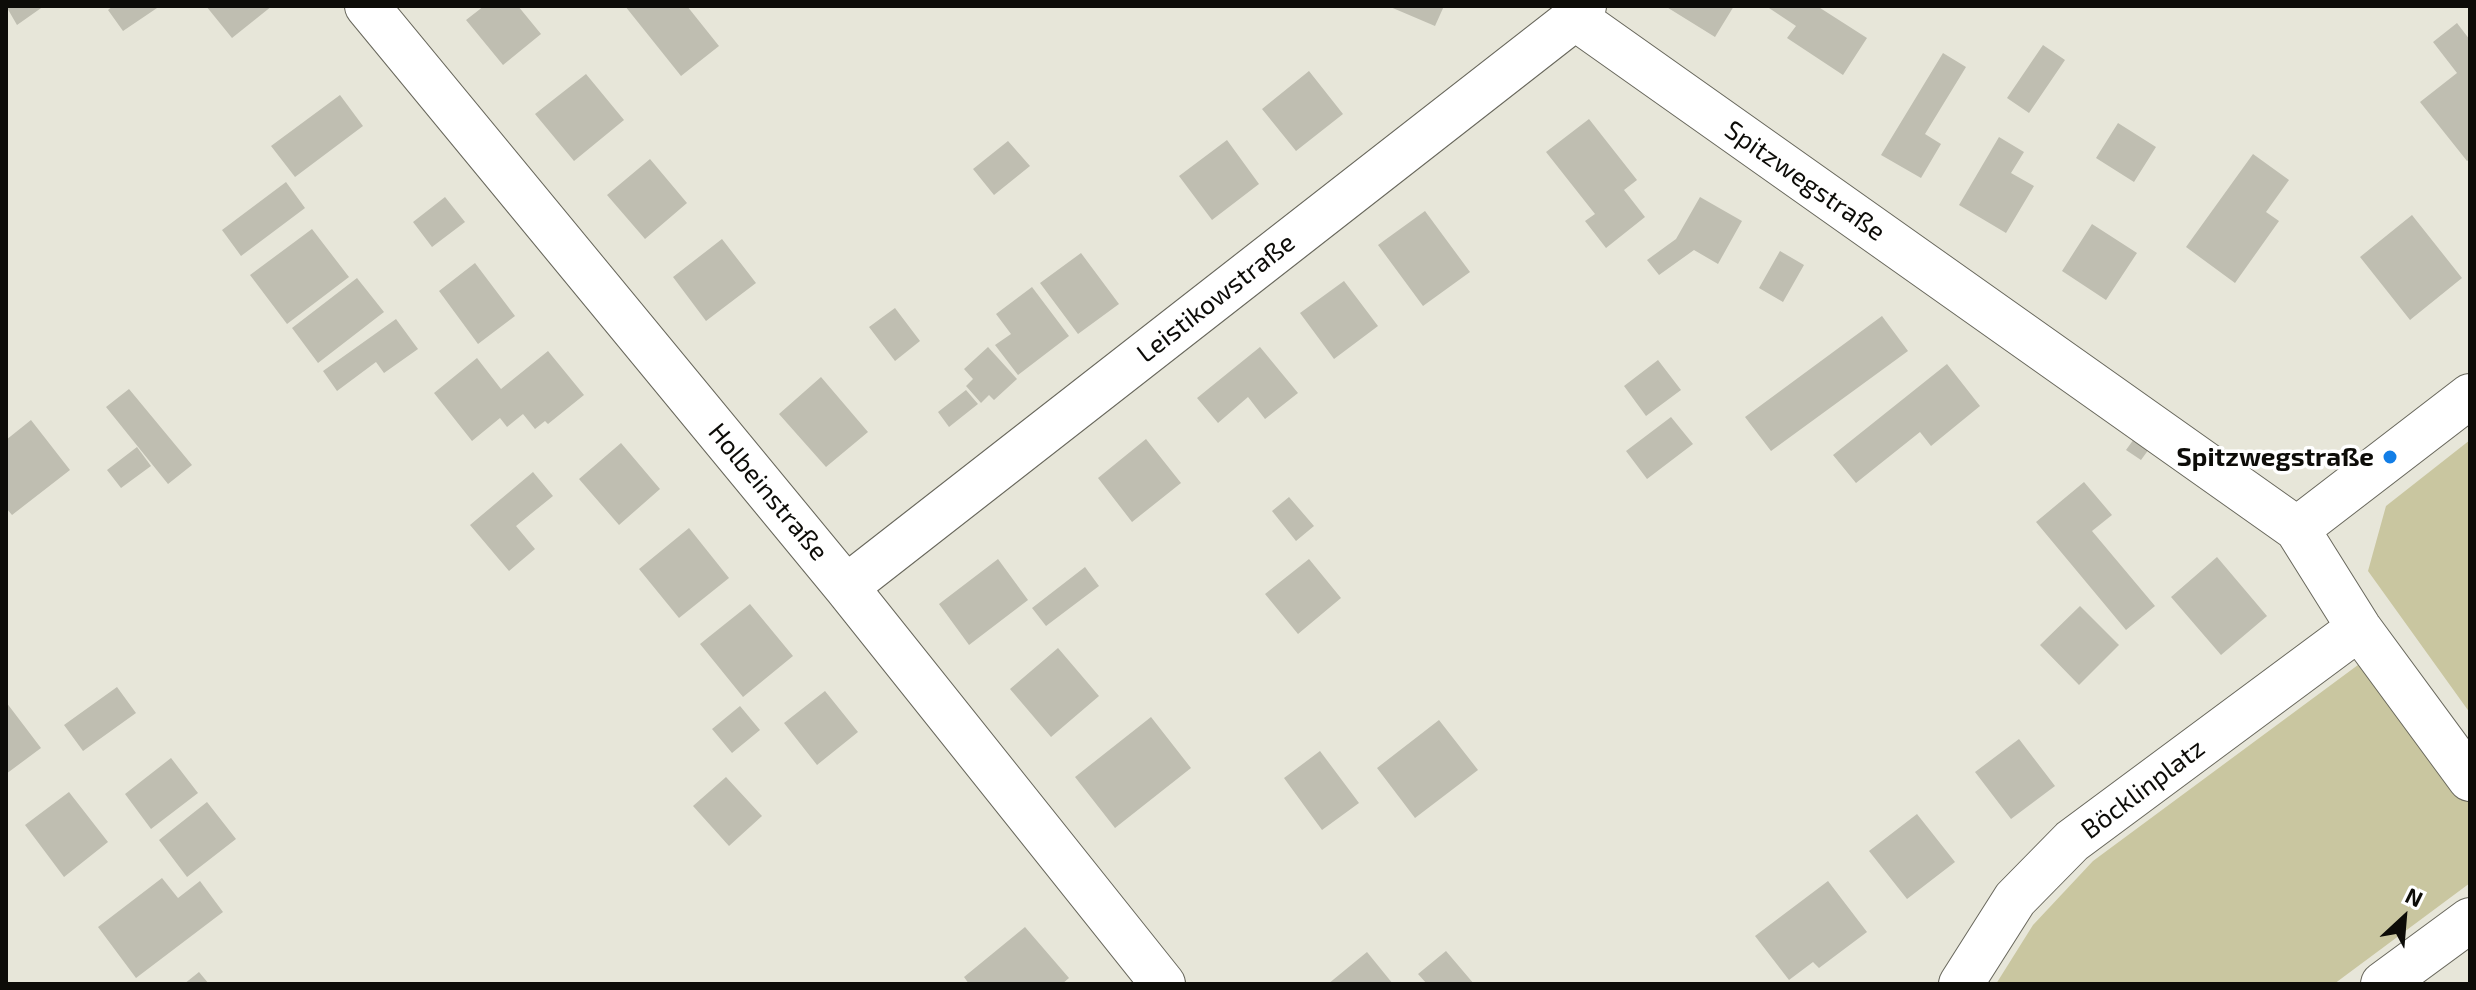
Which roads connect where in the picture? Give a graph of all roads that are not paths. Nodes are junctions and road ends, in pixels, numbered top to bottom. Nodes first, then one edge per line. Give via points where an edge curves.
1 (367, 6) edge
2 (1579, 12) edge
3 (2470, 396) edge
4 (2297, 529) junction
5 (846, 587) junction
6 (2359, 628) junction
7 (2470, 779) edge
8 (2470, 920) edge
9 (1163, 984) edge
10 (1961, 984) edge
11 (2383, 984) edge

1 - 5 street, Holbeinstraße
2 - 4 street, Spitzwegstraße
2 - 5 street, Leistikowstraße
3 - 4 street
4 - 6 street, Spitzwegstraße
5 - 9 street, Holbeinstraße
6 - 7 street, Spitzwegstraße
6 - 10 street, Böcklinplatz via 2072,841 2015,899
8 - 11 street

